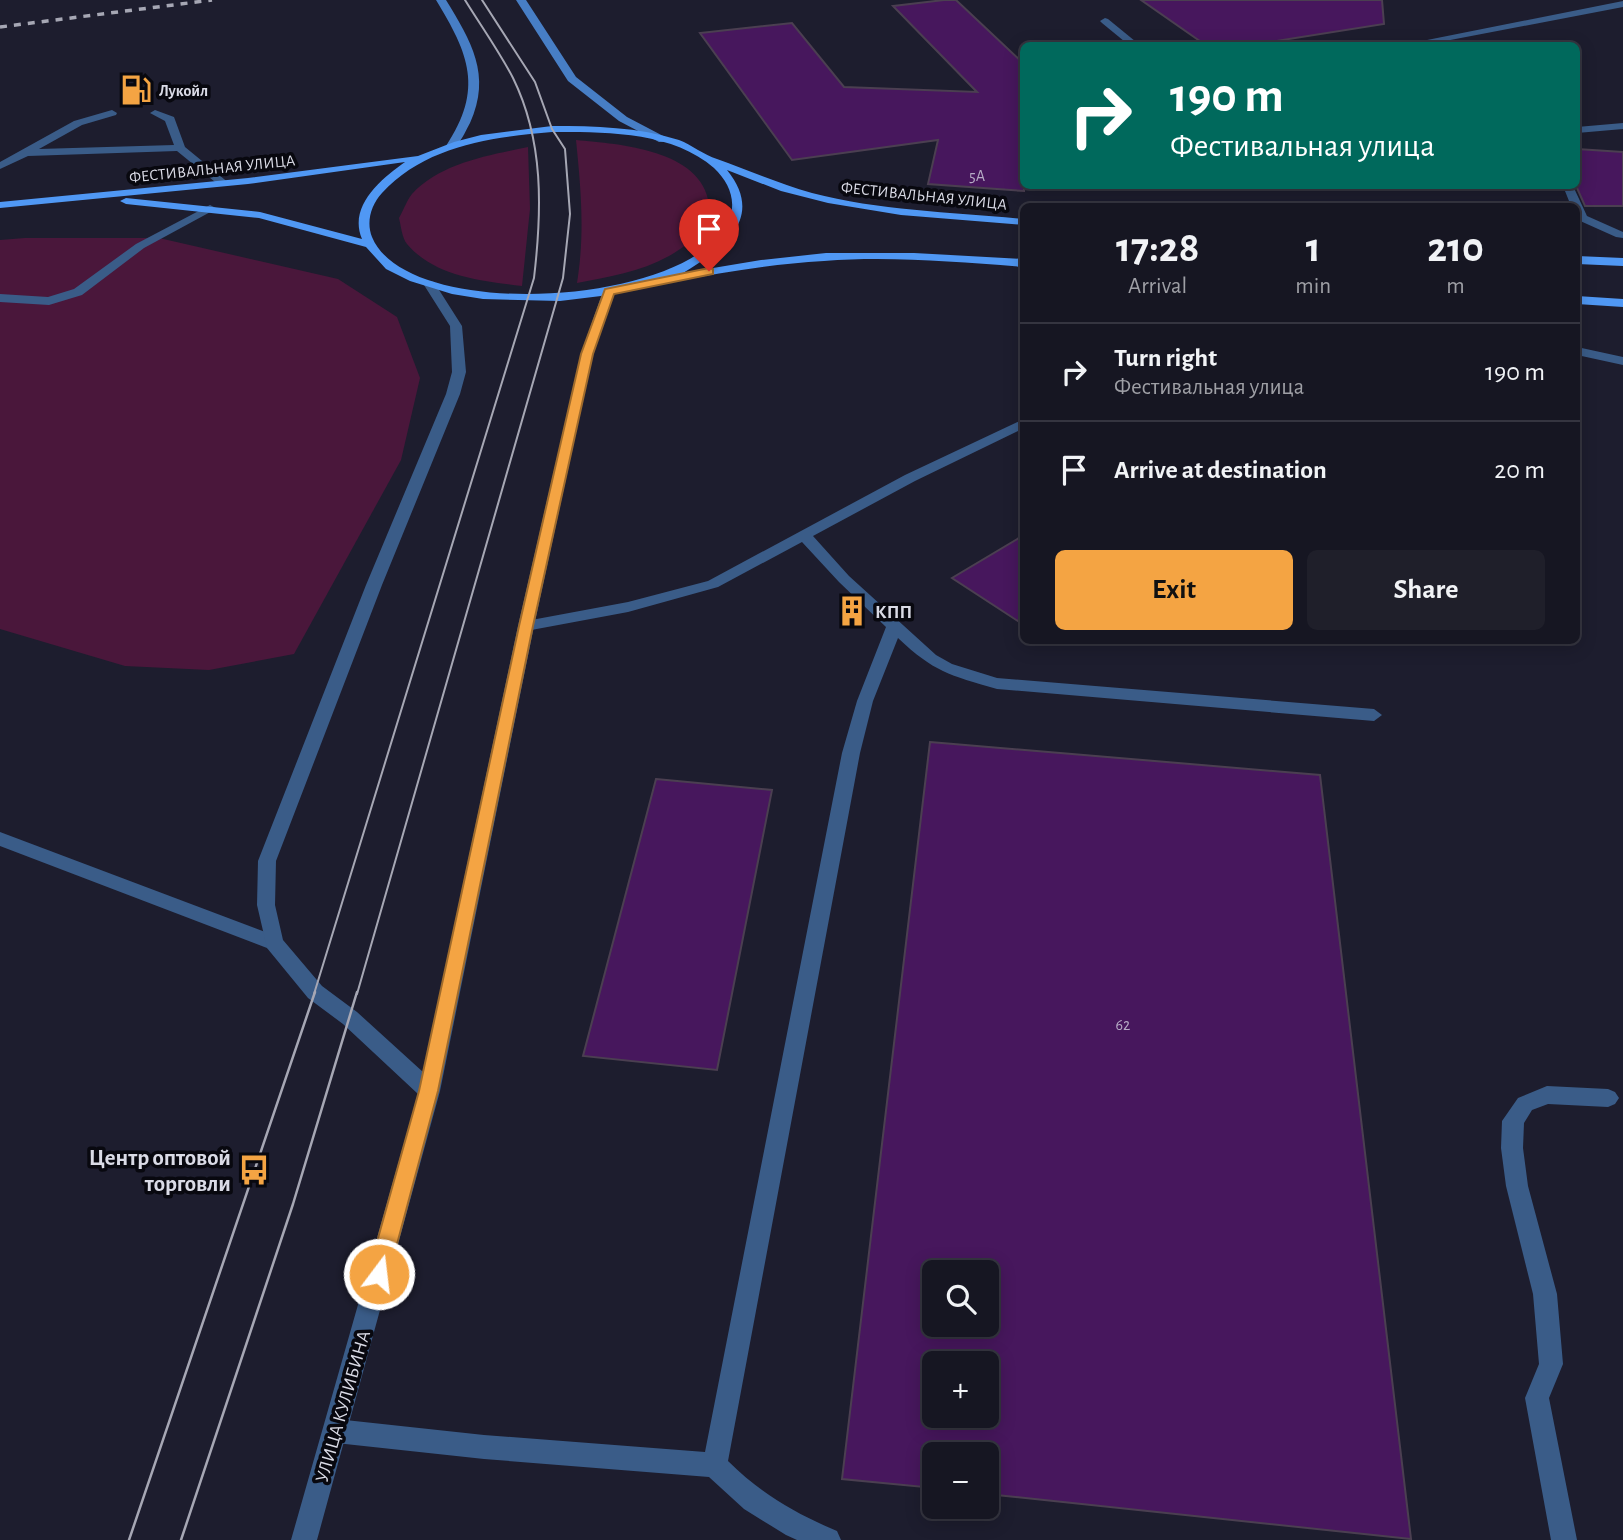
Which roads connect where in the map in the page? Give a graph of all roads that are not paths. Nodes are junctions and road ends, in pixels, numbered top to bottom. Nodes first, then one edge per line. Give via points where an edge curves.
1 (441, 0) edge
2 (521, 0) edge
3 (1623, 4) edge
4 (1570, 6) dead end
5 (1611, 6) junction
6 (1581, 11) junction
7 (1623, 11) edge
8 (1105, 21) dead end
9 (1132, 42) edge
10 (1422, 42) edge
11 (112, 113) dead end
12 (155, 113) dead end
13 (1623, 127) edge
14 (1580, 130) edge
15 (663, 140) junction
16 (452, 146) junction
17 (180, 148) junction
18 (26, 153) junction
19 (702, 156) junction
20 (426, 157) junction
21 (0, 166) edge
22 (224, 184) junction
23 (0, 205) edge
24 (210, 208) junction
25 (1580, 213) edge
26 (1020, 222) edge
27 (1622, 234) edge
28 (370, 245) junction
29 (1623, 251) edge
30 (1580, 260) edge
31 (1623, 262) edge
32 (1020, 263) edge
33 (639, 284) junction
34 (430, 285) junction
35 (609, 291) junction
36 (0, 298) edge
37 (1580, 300) edge
38 (1623, 303) edge
39 (1580, 352) edge
40 (1623, 360) edge
41 (1020, 425) edge
42 (804, 536) junction
43 (895, 624) junction
44 (526, 626) junction
45 (1374, 715) dead end
46 (0, 839) edge
47 (274, 943) junction
48 (429, 1091) junction
49 (1608, 1098) dead end
50 (336, 1431) junction
51 (715, 1465) junction
52 (304, 1540) edge
53 (828, 1540) edge
54 (1564, 1540) edge

1 - 16 main road via 456,24 475,75 471,112
2 - 15 main road via 572,79 623,119
3 - 5 street
4 - 6 street
5 - 6 street
5 - 7 street
6 - 10 street
8 - 9 street
11 - 18 street via 78,123
12 - 17 street via 170,118
13 - 14 street
15 - 16 main road, ФЕСТИВАЛЬНАЯ УЛИЦА via 607,130 552,129
15 - 19 main road, ФЕСТИВАЛЬНАЯ УЛИЦА
16 - 20 main road, ФЕСТИВАЛЬНАЯ УЛИЦА
17 - 18 street
17 - 22 street
18 - 21 street
19 - 26 main road, ФЕСТИВАЛЬНАЯ УЛИЦА via 824,199
19 - 33 main road via 732,183 738,200 736,218 712,248 682,268
20 - 22 main road, ФЕСТИВАЛЬНАЯ УЛИЦА
20 - 28 main road via 388,180 372,198 363,226
22 - 23 main road, ФЕСТИВАЛЬНАЯ УЛИЦА
23 - 24 main road, ФЕСТИВАЛЬНАЯ УЛИЦА via 102,200
24 - 28 main road, ФЕСТИВАЛЬНАЯ УЛИЦА via 292,222
24 - 36 street via 140,246 78,292 49,301
25 - 27 street
27 - 29 street via 1619,243
28 - 34 main road via 389,265
30 - 31 main road
32 - 33 main road via 845,256 789,260
33 - 35 main road
34 - 35 main road via 512,299
34 - 47 street via 456,326 459,372 267,861 266,905
35 - 44 street, УЛИЦА КУЛИБИНА via 587,354
37 - 38 main road
39 - 40 street
41 - 42 street
42 - 43 street
42 - 44 street via 713,584 628,607
43 - 45 street via 913,645 946,668 997,683
43 - 51 street via 865,701 851,753
44 - 48 street, УЛИЦА КУЛИБИНА
46 - 47 street
47 - 48 street via 316,992 350,1017
48 - 50 street, УЛИЦА КУЛИБИНА
49 - 54 street via 1547,1095 1525,1104 1513,1121 1517,1186 1545,1294 1551,1364 1537,1398
50 - 51 street
50 - 52 street, УЛИЦА КУЛИБИНА
51 - 53 street via 737,1489 784,1522

